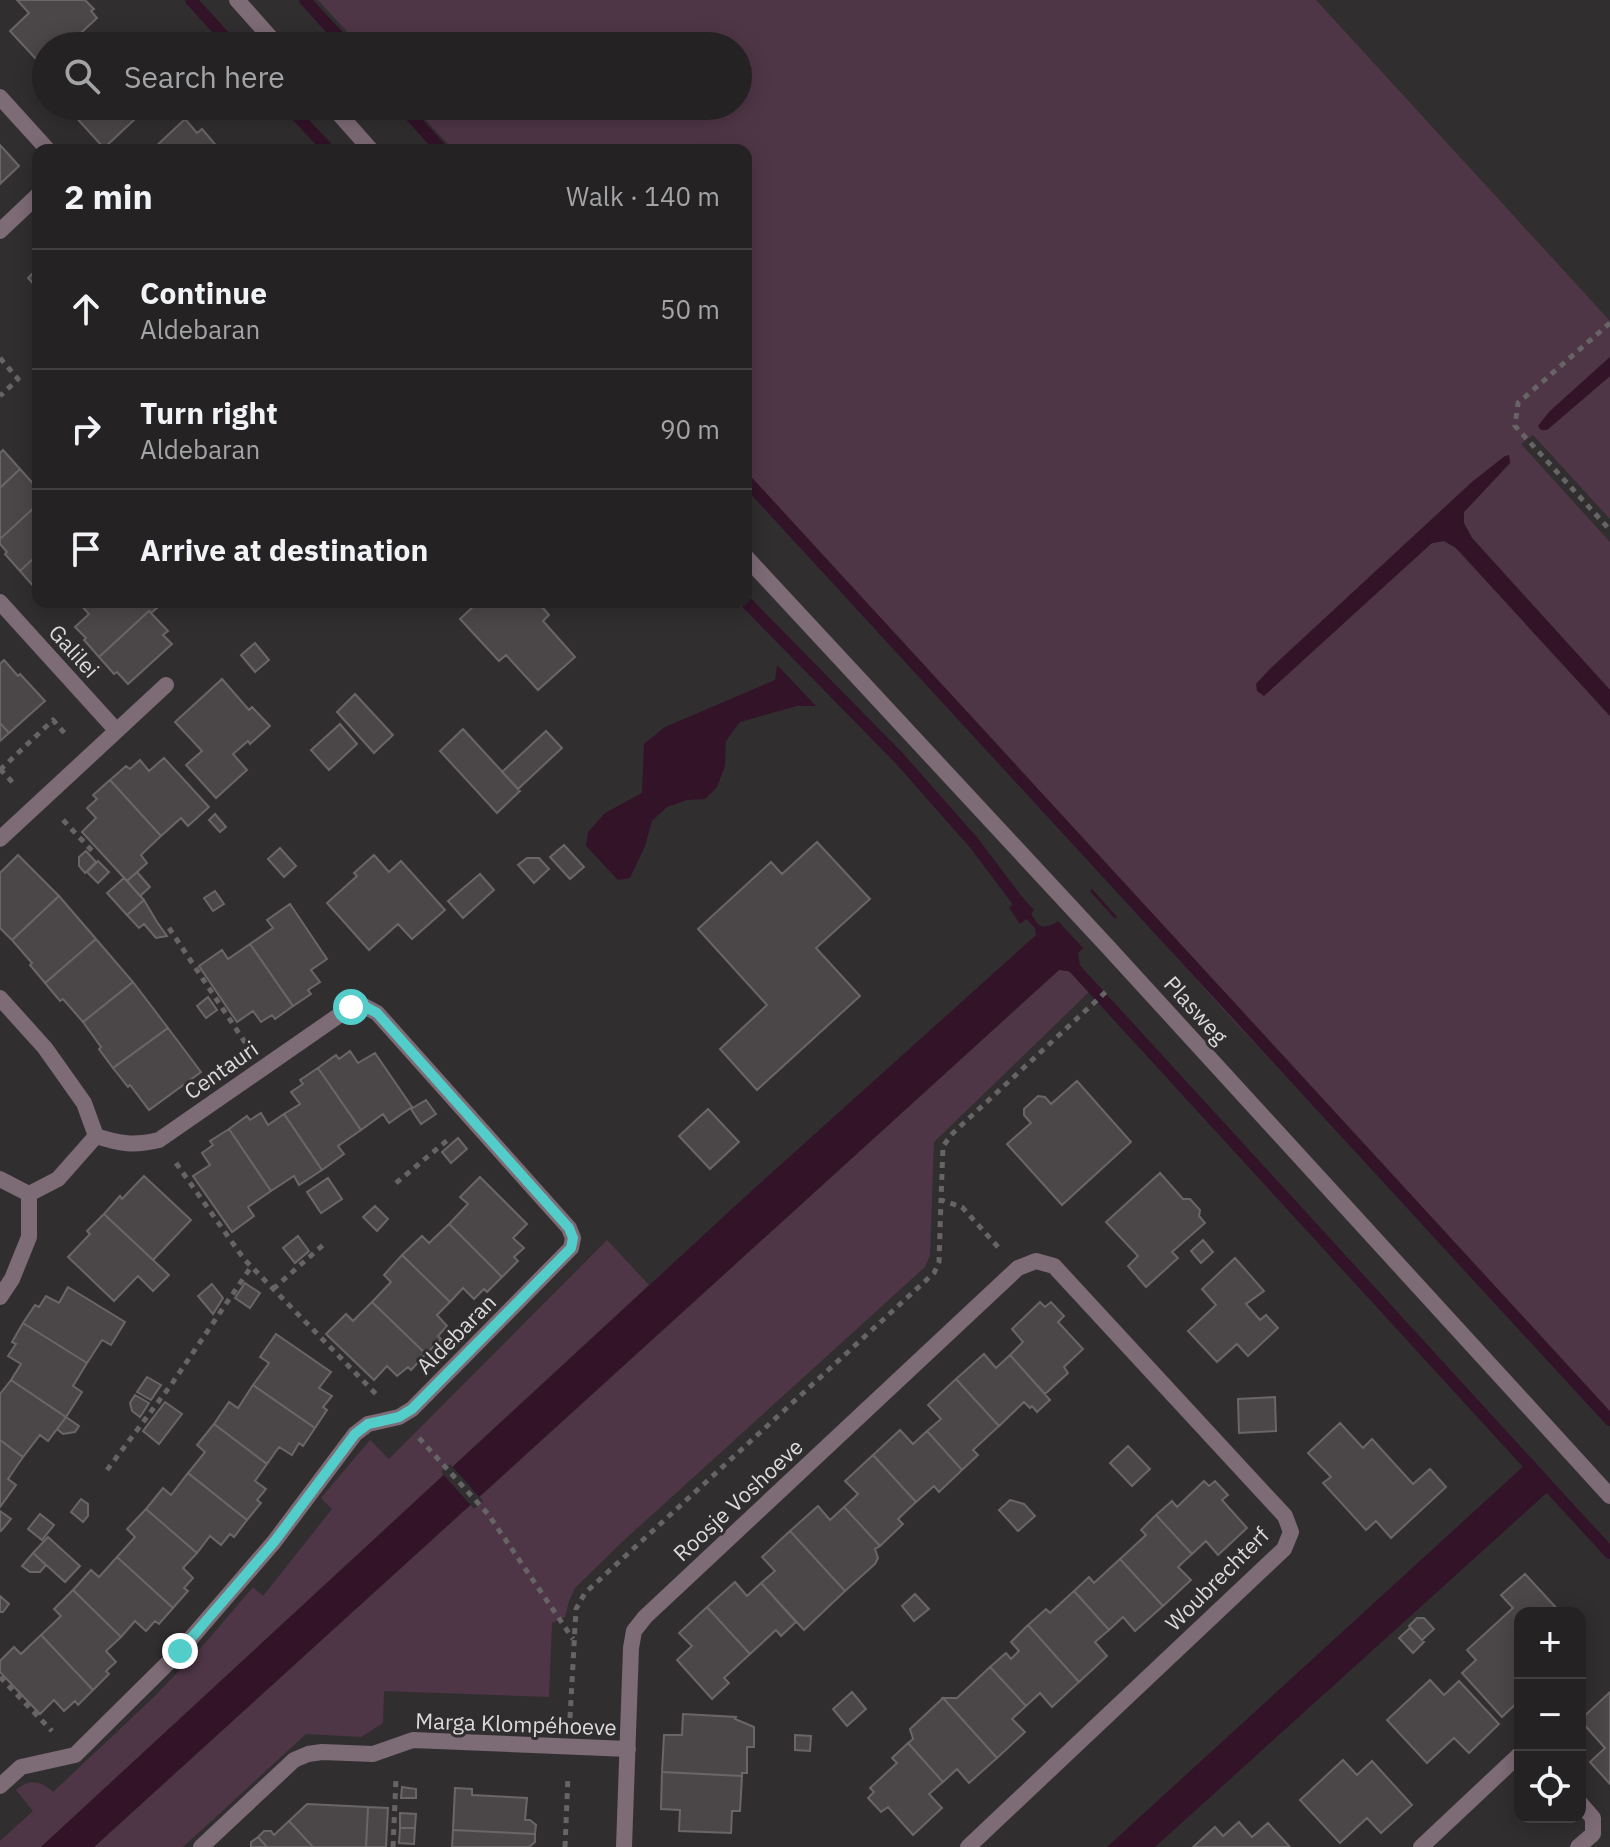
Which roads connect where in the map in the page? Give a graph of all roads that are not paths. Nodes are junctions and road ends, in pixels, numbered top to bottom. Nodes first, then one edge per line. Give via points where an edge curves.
1 (237, 0) edge
2 (266, 32) edge
3 (0, 97) edge
4 (344, 120) edge
5 (43, 144) edge
6 (366, 144) edge
7 (32, 201) edge
8 (0, 231) edge
9 (752, 563) edge
10 (0, 602) edge
11 (166, 685) dead end
12 (116, 730) junction
13 (0, 839) edge
14 (0, 998) edge
15 (364, 1006) joint
16 (96, 1136) junction
17 (0, 1179) edge
18 (29, 1194) junction
19 (1036, 1261) joint
20 (0, 1297) edge
21 (1610, 1496) edge
22 (628, 1749) junction
23 (1514, 1760) edge
24 (0, 1786) edge
25 (1586, 1810) edge
26 (201, 1847) edge
27 (624, 1847) edge
28 (968, 1847) edge
29 (1421, 1847) edge
30 (1578, 1847) edge

1 - 2 street
3 - 5 street
4 - 6 street
7 - 8 street
9 - 21 street, Plasweg
10 - 12 street, Galilei
11 - 12 street
12 - 13 street
14 - 16 street via 84,1103
15 - 16 street, Centauri via 351,1007 159,1140 139,1145
15 - 24 street, Aldebaran via 377,1013 569,1228 571,1248 412,1409 355,1434 274,1542 180,1651 75,1755 21,1767
16 - 18 street via 58,1179
17 - 18 street
18 - 20 street via 29,1237
19 - 22 street, Roosje Voshoeve via 1018,1268 645,1617 634,1631 631,1648
19 - 28 street, Woubrechterf via 1054,1266 1285,1516 1291,1532 1284,1549
22 - 26 street, Marga Klompéhoeve via 413,1740 373,1754 308,1754 294,1760
22 - 27 street, Roosje Voshoeve
23 - 29 street
25 - 30 street via 1593,1818 1593,1834

